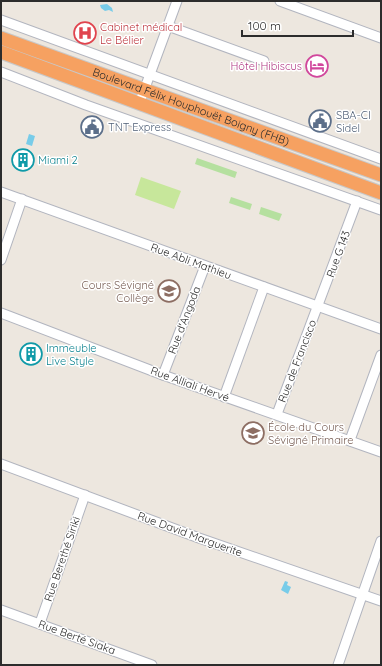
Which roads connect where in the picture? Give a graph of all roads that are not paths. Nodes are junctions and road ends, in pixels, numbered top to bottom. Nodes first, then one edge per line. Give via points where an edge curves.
1 (177, 1) edge
2 (280, 1) edge
3 (1, 20) edge
4 (168, 26) junction
5 (1, 30) edge
6 (1, 38) edge
7 (381, 38) edge
8 (1, 52) edge
9 (264, 61) dead end
10 (1, 62) edge
11 (1, 72) edge
12 (150, 75) junction
13 (61, 76) junction
14 (112, 79) junction
15 (144, 90) junction
16 (139, 104) junction
17 (381, 159) edge
18 (381, 175) edge
19 (1, 192) edge
20 (381, 193) edge
21 (22, 200) junction
22 (357, 202) junction
23 (381, 210) edge
24 (1, 260) edge
25 (205, 266) junction
26 (264, 287) junction
27 (318, 307) junction
28 (1, 313) edge
29 (381, 329) edge
30 (381, 355) edge
31 (162, 375) junction
32 (224, 397) junction
33 (277, 414) junction
34 (350, 440) junction
35 (381, 452) edge
36 (1, 464) edge
37 (85, 494) junction
38 (381, 541) edge
39 (362, 595) junction
40 (381, 601) edge
41 (1, 610) edge
42 (40, 623) junction
43 (152, 665) edge
44 (338, 665) edge

1 - 4 street
2 - 7 street
3 - 12 street
4 - 9 street
4 - 12 street
5 - 14 highway
6 - 14 highway, Boulevard Félix Houphouët Boigny (FHB)
8 - 13 highway, Boulevard Félix Houphouët Boigny (FHB)
10 - 13 highway
11 - 22 street
12 - 15 street
12 - 17 street
13 - 16 highway, Boulevard Félix Houphouët Boigny (FHB)
14 - 15 highway, Boulevard Félix Houphouët Boigny (FHB)
15 - 16 street
15 - 18 highway, Boulevard Félix Houphouët Boigny (FHB)
16 - 20 highway, Boulevard Félix Houphouët Boigny (FHB)
19 - 21 street, Rue Abli Mathieu
21 - 24 street
21 - 25 street, Rue Abli Mathieu
22 - 23 street
22 - 27 street, Rue G 143
25 - 26 street, Rue Abli Mathieu
25 - 31 street, Rue d'Angoda
26 - 27 street, Rue Abli Mathieu
26 - 32 street
27 - 29 street, Rue Abli Mathieu
27 - 33 street, Rue de Francisco
28 - 31 street, Rue Alliali Hervé
30 - 34 street
31 - 32 street, Rue Alliali Hervé
32 - 33 street, Rue Alliali Hervé
33 - 34 street, Rue Alliali Hervé
34 - 35 street, Rue Alliali Hervé
36 - 37 street, Rue David Marguerite
37 - 39 street, Rue David Marguerite via 199,538
37 - 42 street, Rue Berethé Siriki
38 - 39 street
39 - 40 street, Rue David Marguerite
39 - 44 street
41 - 42 street, Rue Berté Siaka
42 - 43 street, Rue Berté Siaka

